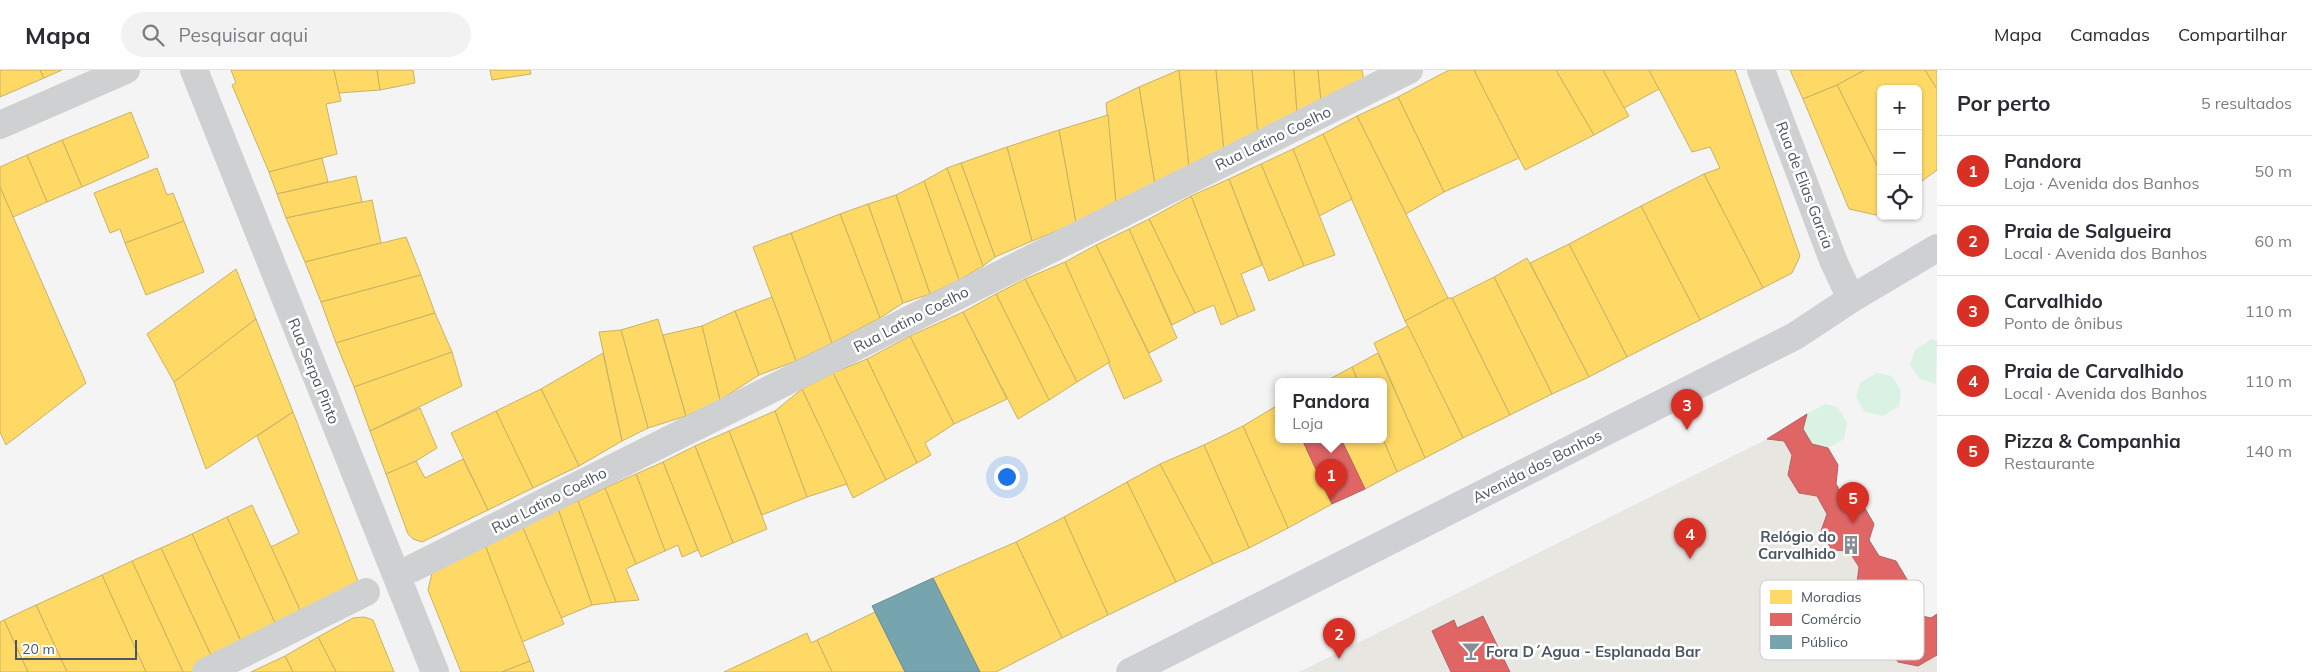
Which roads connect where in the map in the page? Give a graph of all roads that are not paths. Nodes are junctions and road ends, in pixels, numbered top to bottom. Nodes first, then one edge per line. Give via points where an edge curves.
1 (126, 70) edge
2 (194, 70) edge
3 (1409, 70) edge
4 (1761, 70) edge
5 (0, 126) edge
6 (1937, 248) edge
7 (1851, 299) junction
8 (413, 568) dead end
9 (366, 592) dead end
10 (206, 672) edge
11 (435, 672) edge
12 (1130, 672) edge

1 - 5 street
2 - 11 street, Rua Serpa Pinto
3 - 8 street, Rua Latino Coelho
4 - 7 street, Rua de Elias Garcia
6 - 7 main road, Avenida dos Banhos
7 - 12 main road, Avenida dos Banhos via 1794,336
9 - 10 street

